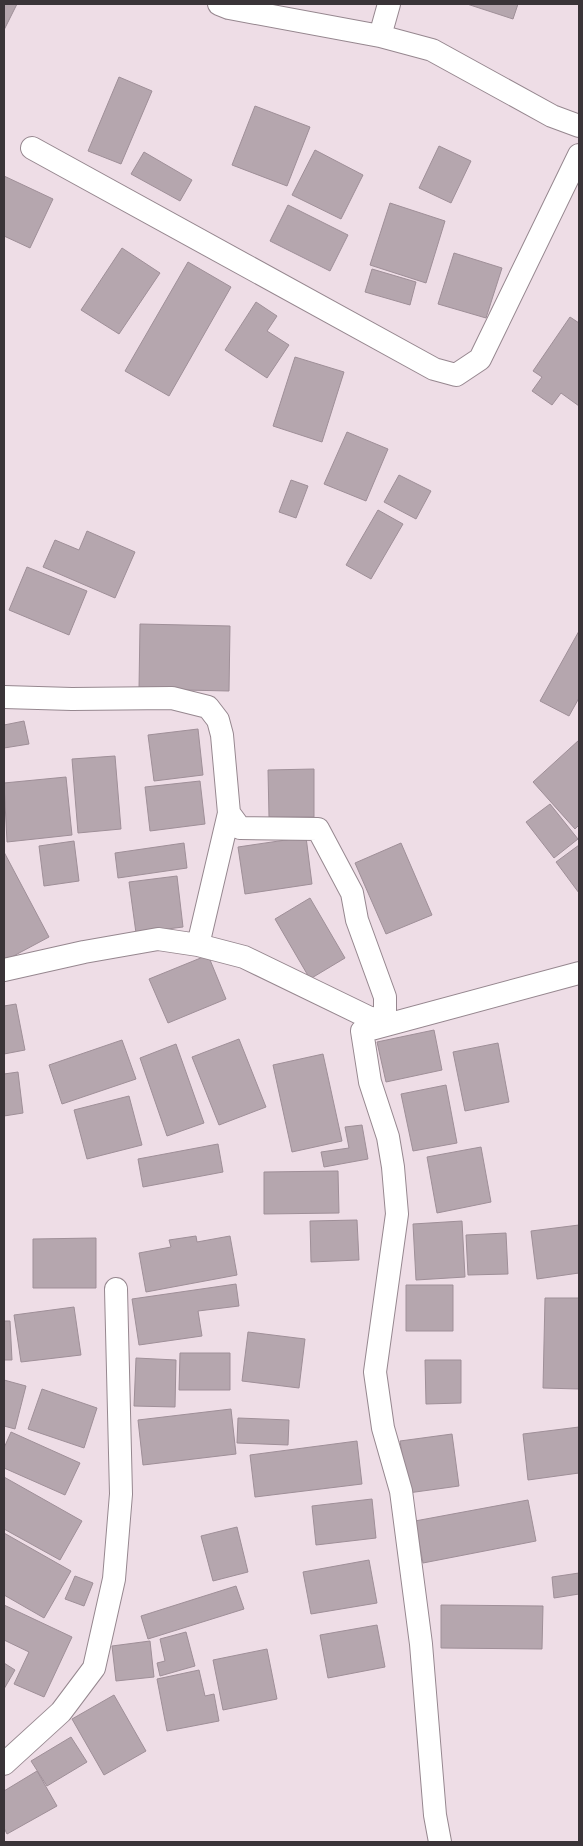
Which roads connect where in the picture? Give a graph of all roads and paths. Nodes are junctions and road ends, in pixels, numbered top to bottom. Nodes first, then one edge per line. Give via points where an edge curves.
1 (219, 4) edge
2 (389, 4) edge
3 (380, 36) junction
4 (579, 126) edge
5 (32, 148) dead end
6 (579, 155) edge
7 (4, 697) edge
8 (228, 813) junction
9 (198, 945) junction
10 (4, 970) edge
11 (579, 973) edge
12 (368, 1026) junction
13 (116, 1289) dead end
14 (4, 1764) edge
15 (440, 1842) edge

1 - 3 street
2 - 3 street
3 - 4 street via 432,50 552,116
5 - 6 street via 434,369 456,375 480,358
7 - 8 street via 172,698 208,707 218,720 222,735
8 - 9 street
8 - 12 street via 240,828 318,829 352,893 357,920 386,997 385,1012
9 - 10 street via 158,939
9 - 12 street via 244,956
11 - 12 street
12 - 15 street via 370,1082 388,1137 397,1214 375,1372 383,1428 401,1491 421,1644
13 - 14 street via 121,1494 114,1578 94,1668 61,1712

